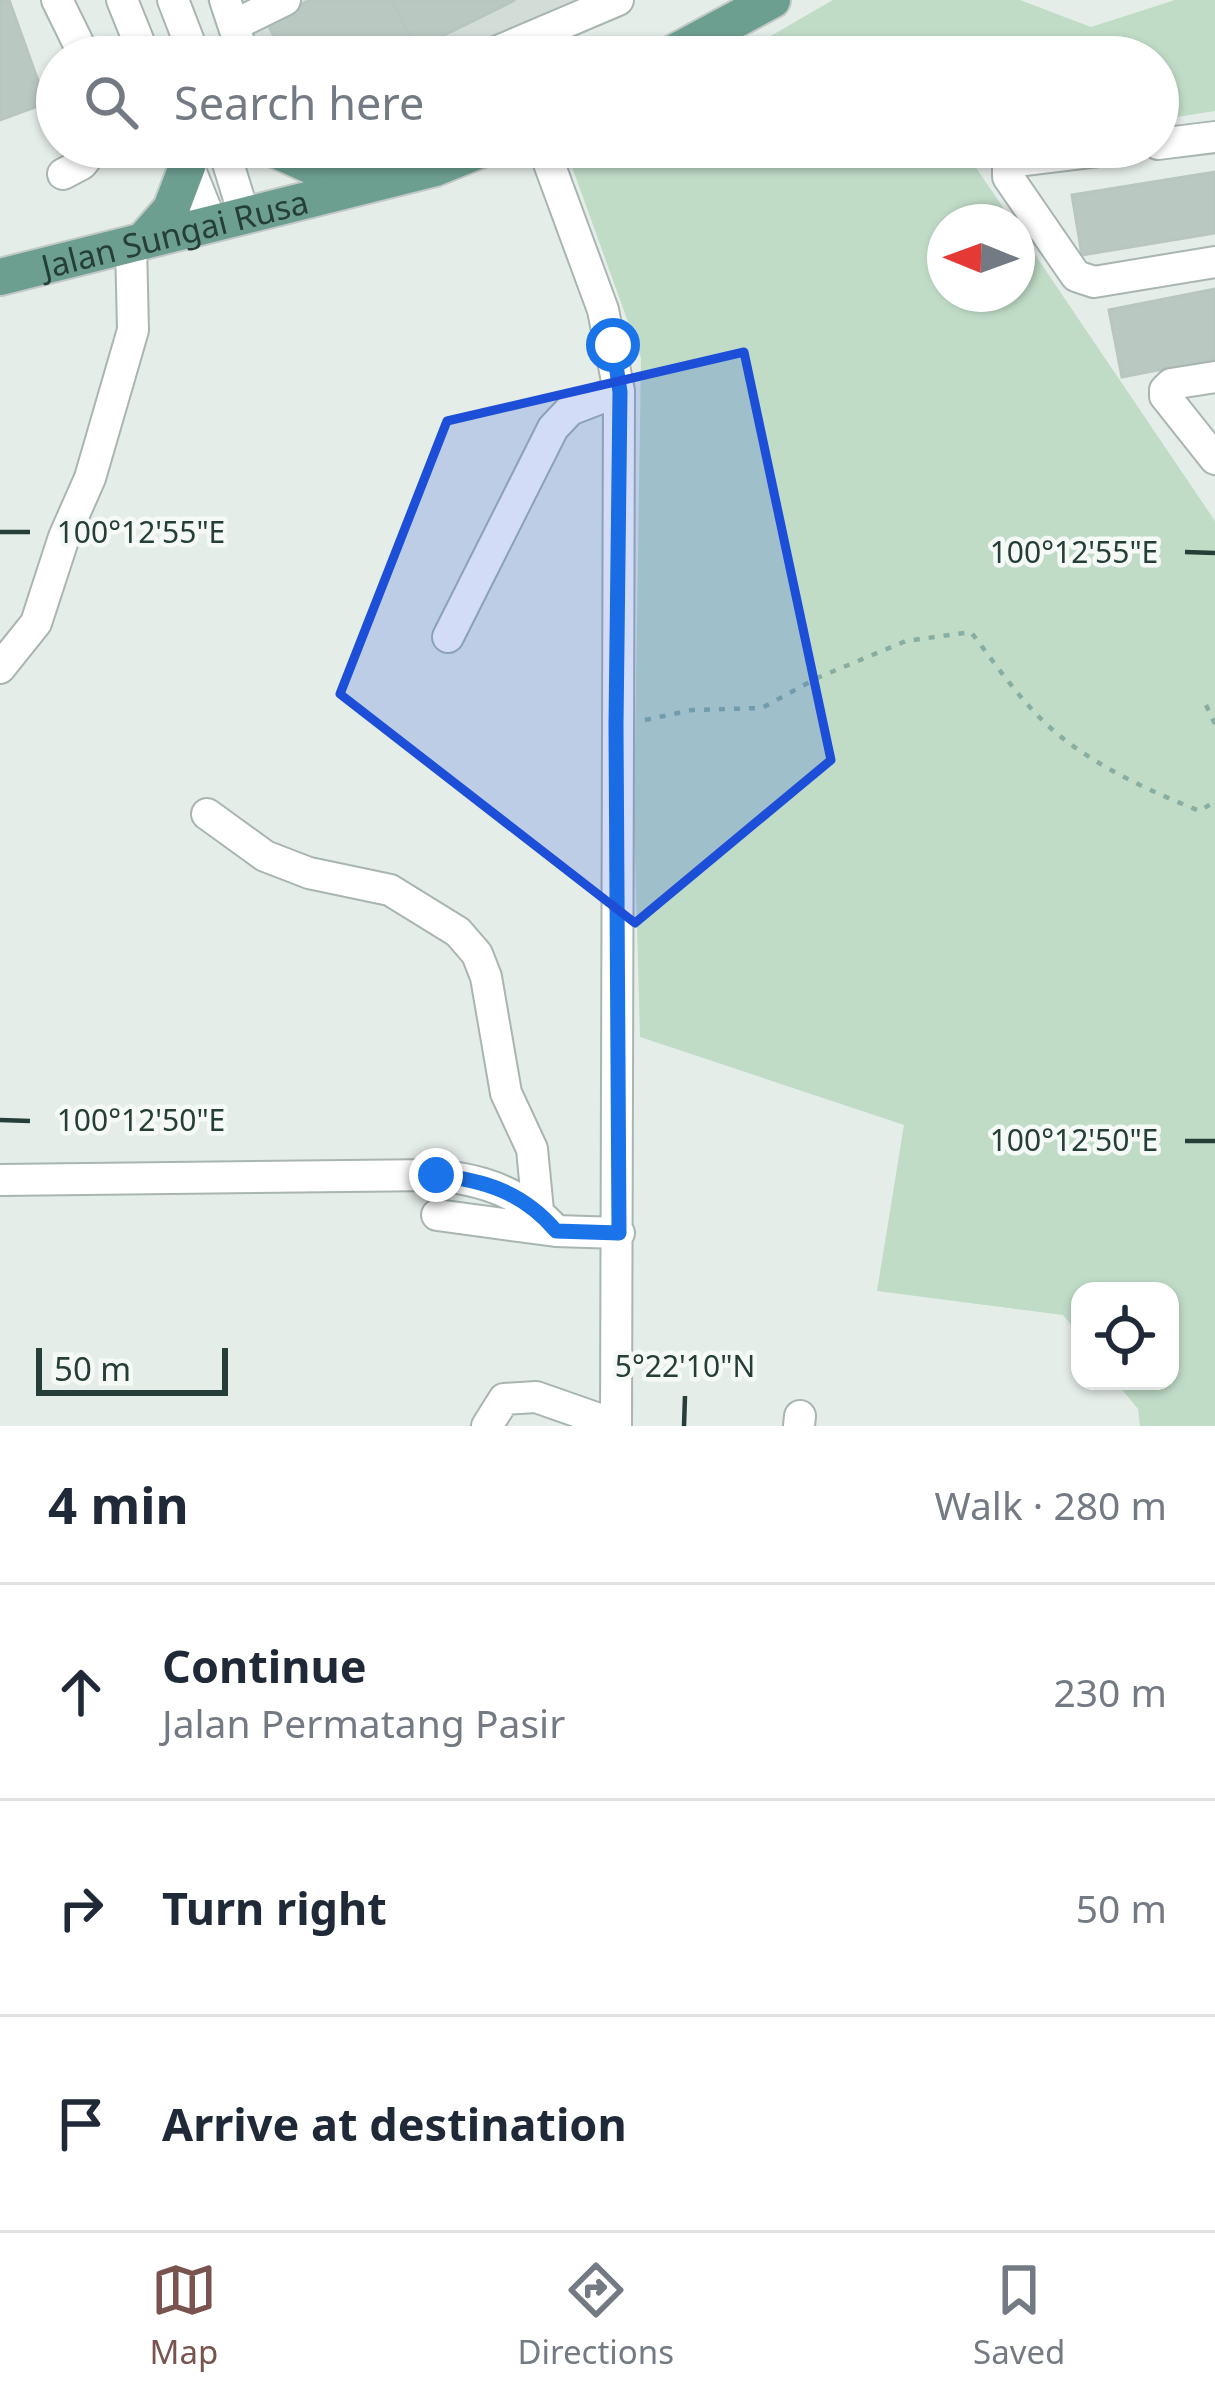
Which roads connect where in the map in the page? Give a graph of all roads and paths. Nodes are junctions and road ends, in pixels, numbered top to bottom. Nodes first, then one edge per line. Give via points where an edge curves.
1 (57, 0) edge
2 (122, 0) edge
3 (173, 0) edge
4 (285, 0) edge
5 (618, 0) edge
6 (772, 0) edge
7 (230, 12) edge
8 (727, 14) edge
9 (75, 36) edge
10 (137, 36) edge
11 (187, 36) edge
12 (533, 36) edge
13 (696, 36) edge
14 (1215, 137) edge
15 (1179, 141) edge
16 (74, 168) edge
17 (182, 168) edge
18 (193, 168) edge
19 (224, 168) edge
20 (316, 168) edge
21 (435, 168) edge
22 (551, 168) edge
23 (1008, 168) edge
24 (63, 174) dead end
25 (358, 187) junction
26 (228, 220) junction
27 (137, 242) junction
28 (1215, 262) edge
29 (0, 277) edge
30 (1215, 377) edge
31 (620, 392) junction
32 (1215, 458) edge
33 (448, 637) dead end
34 (0, 668) edge
35 (1206, 705) dead end
36 (1215, 724) edge
37 (616, 725) junction
38 (1215, 801) edge
39 (207, 814) dead end
40 (0, 1180) edge
41 (437, 1215) dead end
42 (547, 1221) junction
43 (619, 1233) junction
44 (616, 1425) edge
45 (488, 1426) edge

1 - 9 street
2 - 10 street
3 - 11 street
4 - 7 street
5 - 12 street
6 - 8 main road
8 - 13 main road
14 - 15 street
16 - 24 street
17 - 27 main road via 171,209
18 - 26 street
19 - 26 street
20 - 25 main road
21 - 25 main road, Jalan Sungai Rusa
22 - 31 street via 603,310
23 - 28 street via 1076,276 1094,282
25 - 26 main road, Jalan Sungai Rusa
26 - 27 main road, Jalan Sungai Rusa
27 - 29 main road, Jalan Sungai Rusa
27 - 34 street via 133,330 90,478 36,623
30 - 32 street via 1171,384 1165,396
31 - 33 street via 570,410 553,428
31 - 37 street
35 - 36 path
37 - 38 path via 692,710 762,708 907,641 971,632 1066,741 1158,795 1200,811
37 - 43 street
39 - 42 street via 288,866 390,890 458,932 477,954 506,1093 532,1149
40 - 42 street via 436,1175 520,1197
41 - 42 street
42 - 43 street
43 - 44 street
44 - 45 street via 523,1395 504,1400

